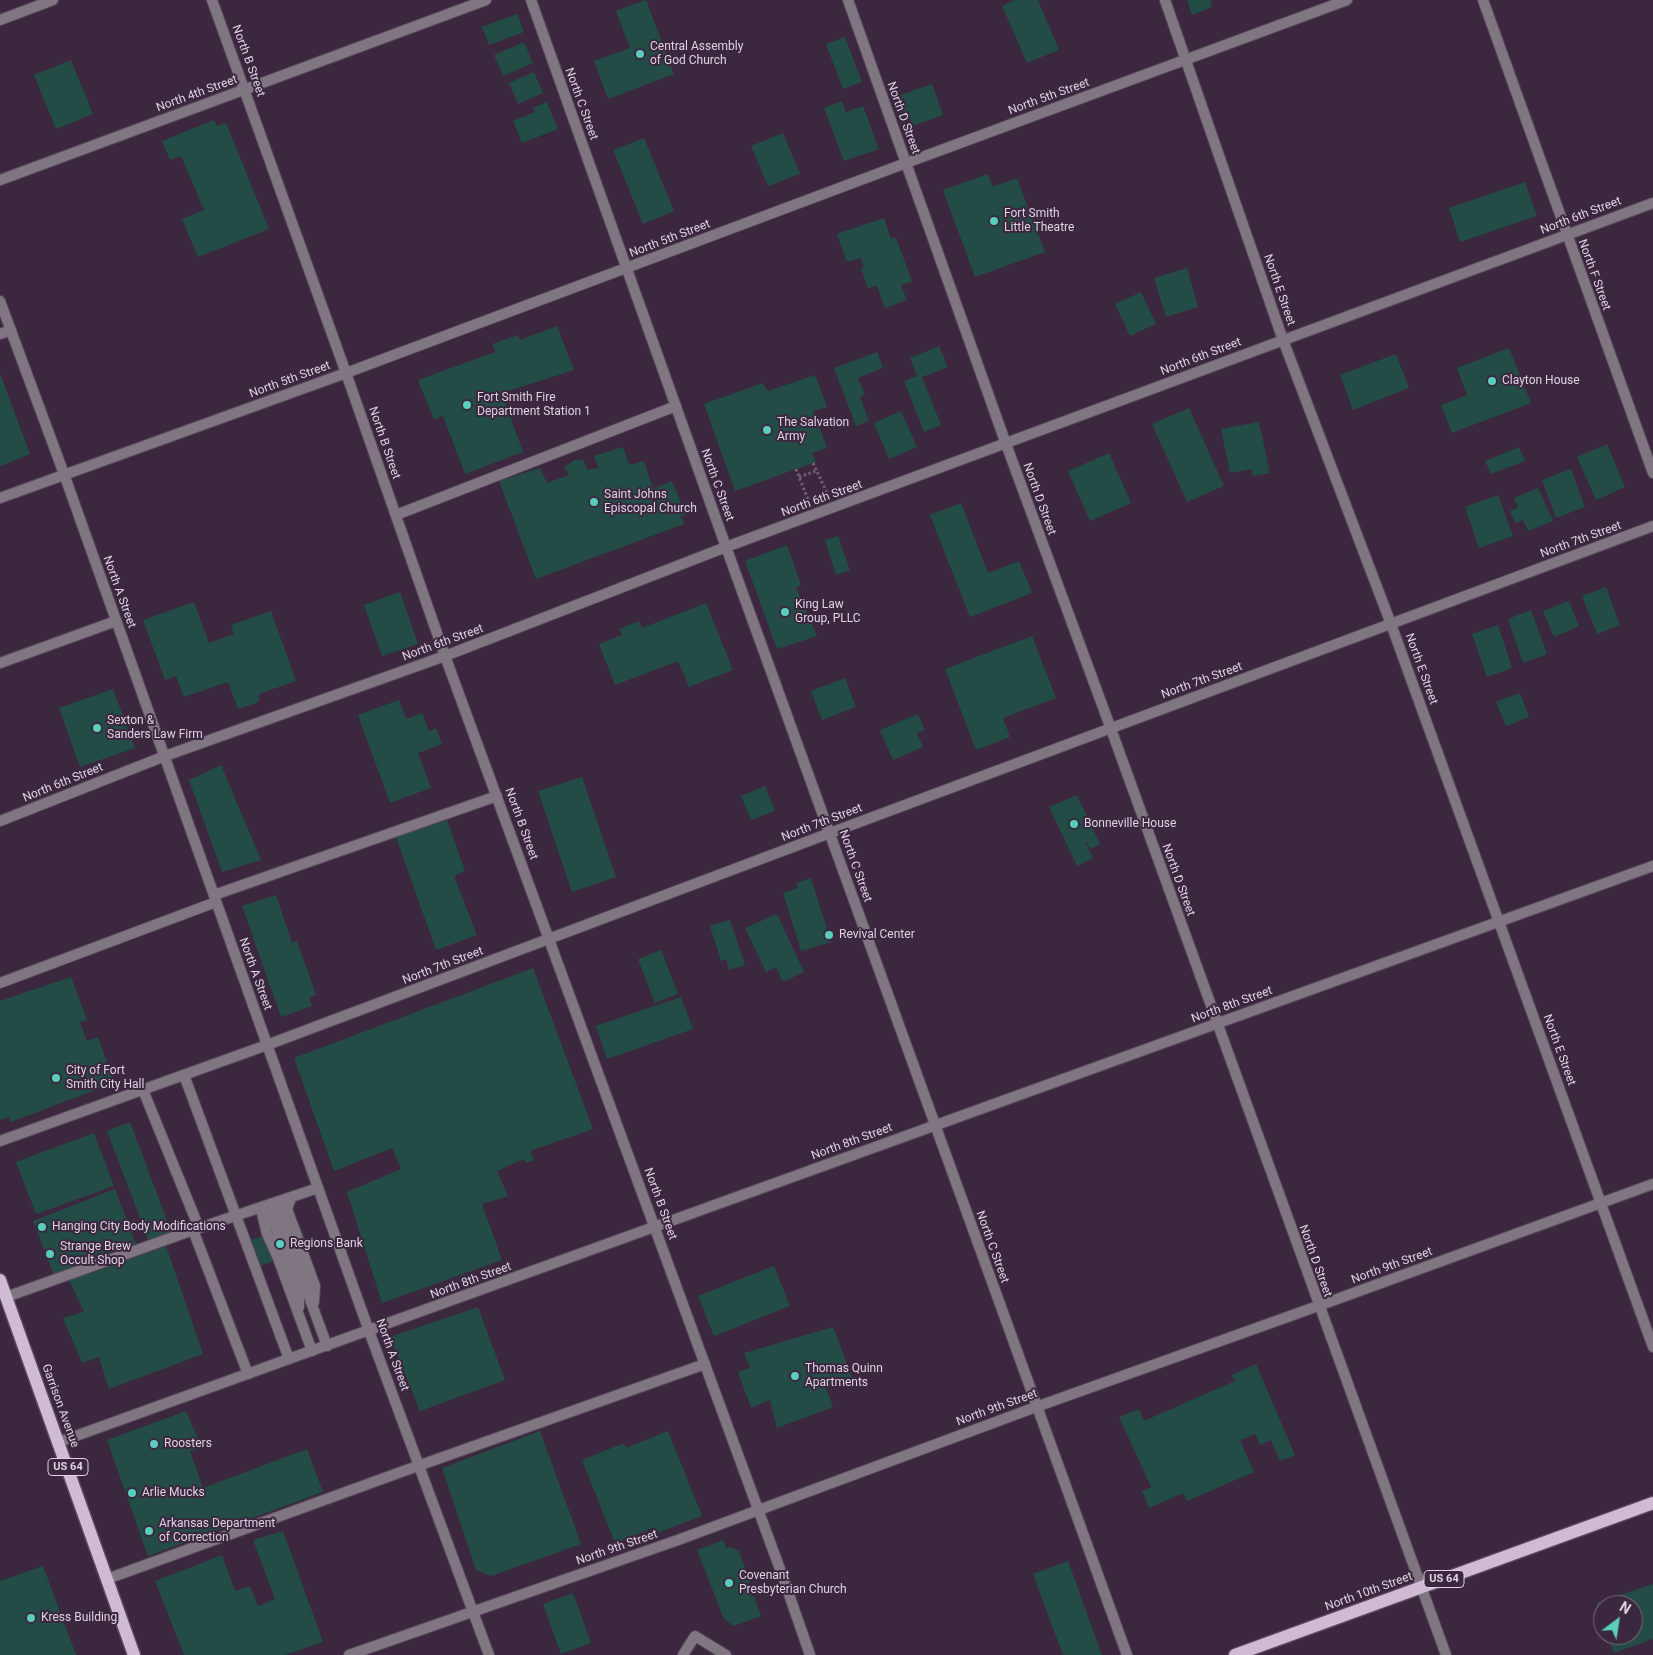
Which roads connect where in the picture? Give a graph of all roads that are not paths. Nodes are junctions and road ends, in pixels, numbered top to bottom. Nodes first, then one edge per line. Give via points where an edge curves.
1 (53, 0) edge
2 (212, 0) edge
3 (486, 0) edge
4 (531, 0) edge
5 (848, 0) edge
6 (1165, 0) edge
7 (1347, 0) edge
8 (1483, 0) edge
9 (0, 20) edge
10 (1186, 60) junction
11 (245, 90) junction
12 (906, 163) junction
13 (0, 180) edge
14 (1653, 203) edge
15 (1566, 235) junction
16 (627, 268) junction
17 (0, 301) edge
18 (11, 330) junction
19 (0, 334) edge
20 (1283, 340) junction
21 (346, 373) junction
22 (676, 406) junction
23 (1006, 444) junction
24 (1653, 473) edge
25 (64, 474) junction
26 (0, 498) edge
27 (396, 515) junction
28 (1653, 526) edge
29 (726, 547) junction
30 (116, 621) junction
31 (1391, 624) junction
32 (446, 656) junction
33 (0, 663) edge
34 (1110, 729) junction
35 (165, 756) junction
36 (497, 796) junction
37 (0, 821) edge
38 (830, 833) junction
39 (1653, 866) edge
40 (215, 898) junction
41 (1499, 922) junction
42 (550, 939) junction
43 (0, 983) edge
44 (1216, 1024) junction
45 (267, 1045) junction
46 (184, 1075) junction
47 (144, 1090) junction
48 (935, 1125) junction
49 (0, 1141) edge
50 (1653, 1184) edge
51 (318, 1188) junction
52 (291, 1198) junction
53 (277, 1203) junction
54 (1601, 1203) junction
55 (261, 1208) junction
56 (238, 1216) junction
57 (655, 1228) junction
58 (196, 1229) junction
59 (0, 1280) edge
60 (6, 1297) junction
61 (1318, 1306) junction
62 (314, 1308) junction
63 (299, 1316) junction
64 (370, 1330) junction
65 (327, 1346) junction
66 (1653, 1347) edge
67 (312, 1351) junction
68 (289, 1359) junction
69 (705, 1364) junction
70 (248, 1374) junction
71 (1036, 1407) junction
72 (59, 1442) junction
73 (419, 1465) junction
74 (1653, 1503) edge
75 (758, 1510) junction
76 (107, 1579) junction
77 (1421, 1587) junction
78 (473, 1612) junction
79 (134, 1655) edge
80 (349, 1655) edge
81 (489, 1655) edge
82 (683, 1655) edge
83 (726, 1655) edge
84 (810, 1655) edge
85 (1127, 1655) edge
86 (1235, 1655) edge
87 (1446, 1655) edge

1 - 9 street
2 - 11 street, North B Street
3 - 11 street, North 4th Street
4 - 16 street, North C Street
5 - 12 street, North D Street
6 - 10 street, North E Street
7 - 10 street, North 5th Street
8 - 15 street, North F Street
10 - 12 street, North 5th Street
10 - 20 street, North E Street
11 - 13 street, North 4th Street
11 - 21 street, North B Street
12 - 16 street, North 5th Street
12 - 23 street, North D Street
14 - 15 street, North 6th Street
15 - 20 street, North 6th Street
15 - 24 street, North F Street
16 - 21 street, North 5th Street
16 - 22 street, North C Street
17 - 18 street, North A Street
18 - 19 street
18 - 25 street, North A Street
20 - 23 street, North 6th Street
20 - 31 street, North E Street
21 - 25 street, North 5th Street
21 - 27 street, North B Street
22 - 27 street
22 - 29 street, North C Street
23 - 29 street, North 6th Street
23 - 34 street, North D Street
25 - 26 street, North 5th Street
25 - 30 street, North A Street
27 - 32 street, North B Street
28 - 31 street, North 7th Street
29 - 32 street, North 6th Street
29 - 38 street, North C Street
30 - 33 street
30 - 35 street, North A Street
31 - 34 street, North 7th Street
31 - 41 street, North E Street
32 - 35 street, North 6th Street
32 - 36 street, North B Street
34 - 38 street, North 7th Street
34 - 44 street, North D Street
35 - 37 street, North 6th Street
35 - 40 street, North A Street
36 - 40 street
36 - 42 street, North B Street
38 - 42 street, North 7th Street
38 - 48 street, North C Street
39 - 41 street, North 8th Street
40 - 43 street
40 - 45 street, North A Street
41 - 44 street, North 8th Street
41 - 54 street, North E Street
42 - 45 street, North 7th Street
42 - 57 street, North B Street
44 - 48 street, North 8th Street
44 - 61 street, North D Street
45 - 46 street, North 7th Street
45 - 51 street, North A Street
46 - 47 street, North 7th Street
46 - 56 street
47 - 49 street, North 7th Street
47 - 58 street
48 - 57 street, North 8th Street
48 - 71 street, North C Street
50 - 54 street, North 9th Street
51 - 52 street
51 - 64 street, North A Street
52 - 53 street
52 - 62 street via 288,1209 315,1286
53 - 55 street
53 - 62 street
53 - 63 street via 271,1214 299,1292
54 - 61 street, North 9th Street
54 - 66 street, North E Street
55 - 56 street
55 - 63 street via 267,1234
56 - 58 street
56 - 68 street
57 - 64 street, North 8th Street
57 - 69 street, North B Street
58 - 60 street
58 - 70 street
59 - 60 main road, Garrison Avenue / US 64
60 - 72 main road, Garrison Avenue / US 64
61 - 71 street, North 9th Street
61 - 77 street, North D Street
62 - 65 street
63 - 67 street
64 - 65 street, North 8th Street
64 - 73 street, North A Street
65 - 67 street, North 8th Street
67 - 68 street, North 8th Street
68 - 70 street, North 8th Street
69 - 73 street
69 - 75 street, North B Street
70 - 72 street, North 8th Street
71 - 75 street, North 9th Street
71 - 85 street, North C Street
72 - 76 main road, Garrison Avenue / US 64
73 - 76 street
73 - 78 street, North A Street
74 - 77 main road, North 10th Street / US 64
75 - 78 street, North 9th Street
75 - 84 street, North B Street
76 - 79 main road, Garrison Avenue / US 64
77 - 86 main road, North 10th Street / US 64
77 - 87 street, North D Street
78 - 80 street, North 9th Street
78 - 81 street, North A Street
82 - 83 street via 695,1636

